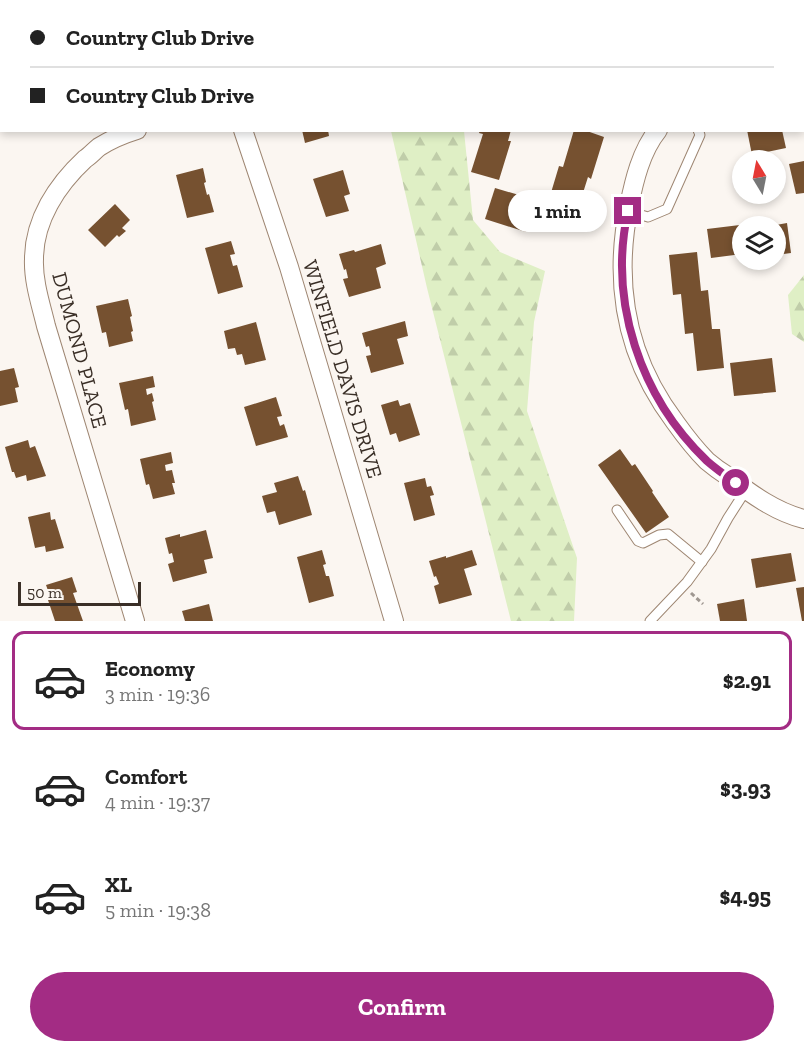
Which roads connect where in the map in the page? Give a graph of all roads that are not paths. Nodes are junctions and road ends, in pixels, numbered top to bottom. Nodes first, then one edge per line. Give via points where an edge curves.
1 (130, 132) edge
2 (244, 132) edge
3 (657, 132) edge
4 (699, 132) edge
5 (628, 211) junction
6 (746, 490) junction
7 (616, 510) dead end
8 (804, 519) edge
9 (702, 562) junction
10 (135, 621) edge
11 (394, 621) edge
12 (650, 621) edge

1 - 10 street, DUMOND PLACE via 99,147 70,173 50,200 34,259 46,326
2 - 11 street, WINFIELD DAVIS DRIVE via 289,267
3 - 5 street via 639,168
4 - 5 lane via 667,209 648,217
5 - 6 street via 622,282 641,365 655,394 687,438 713,466
6 - 8 street
6 - 9 lane
7 - 9 lane via 638,541 643,543 669,534
9 - 12 lane

